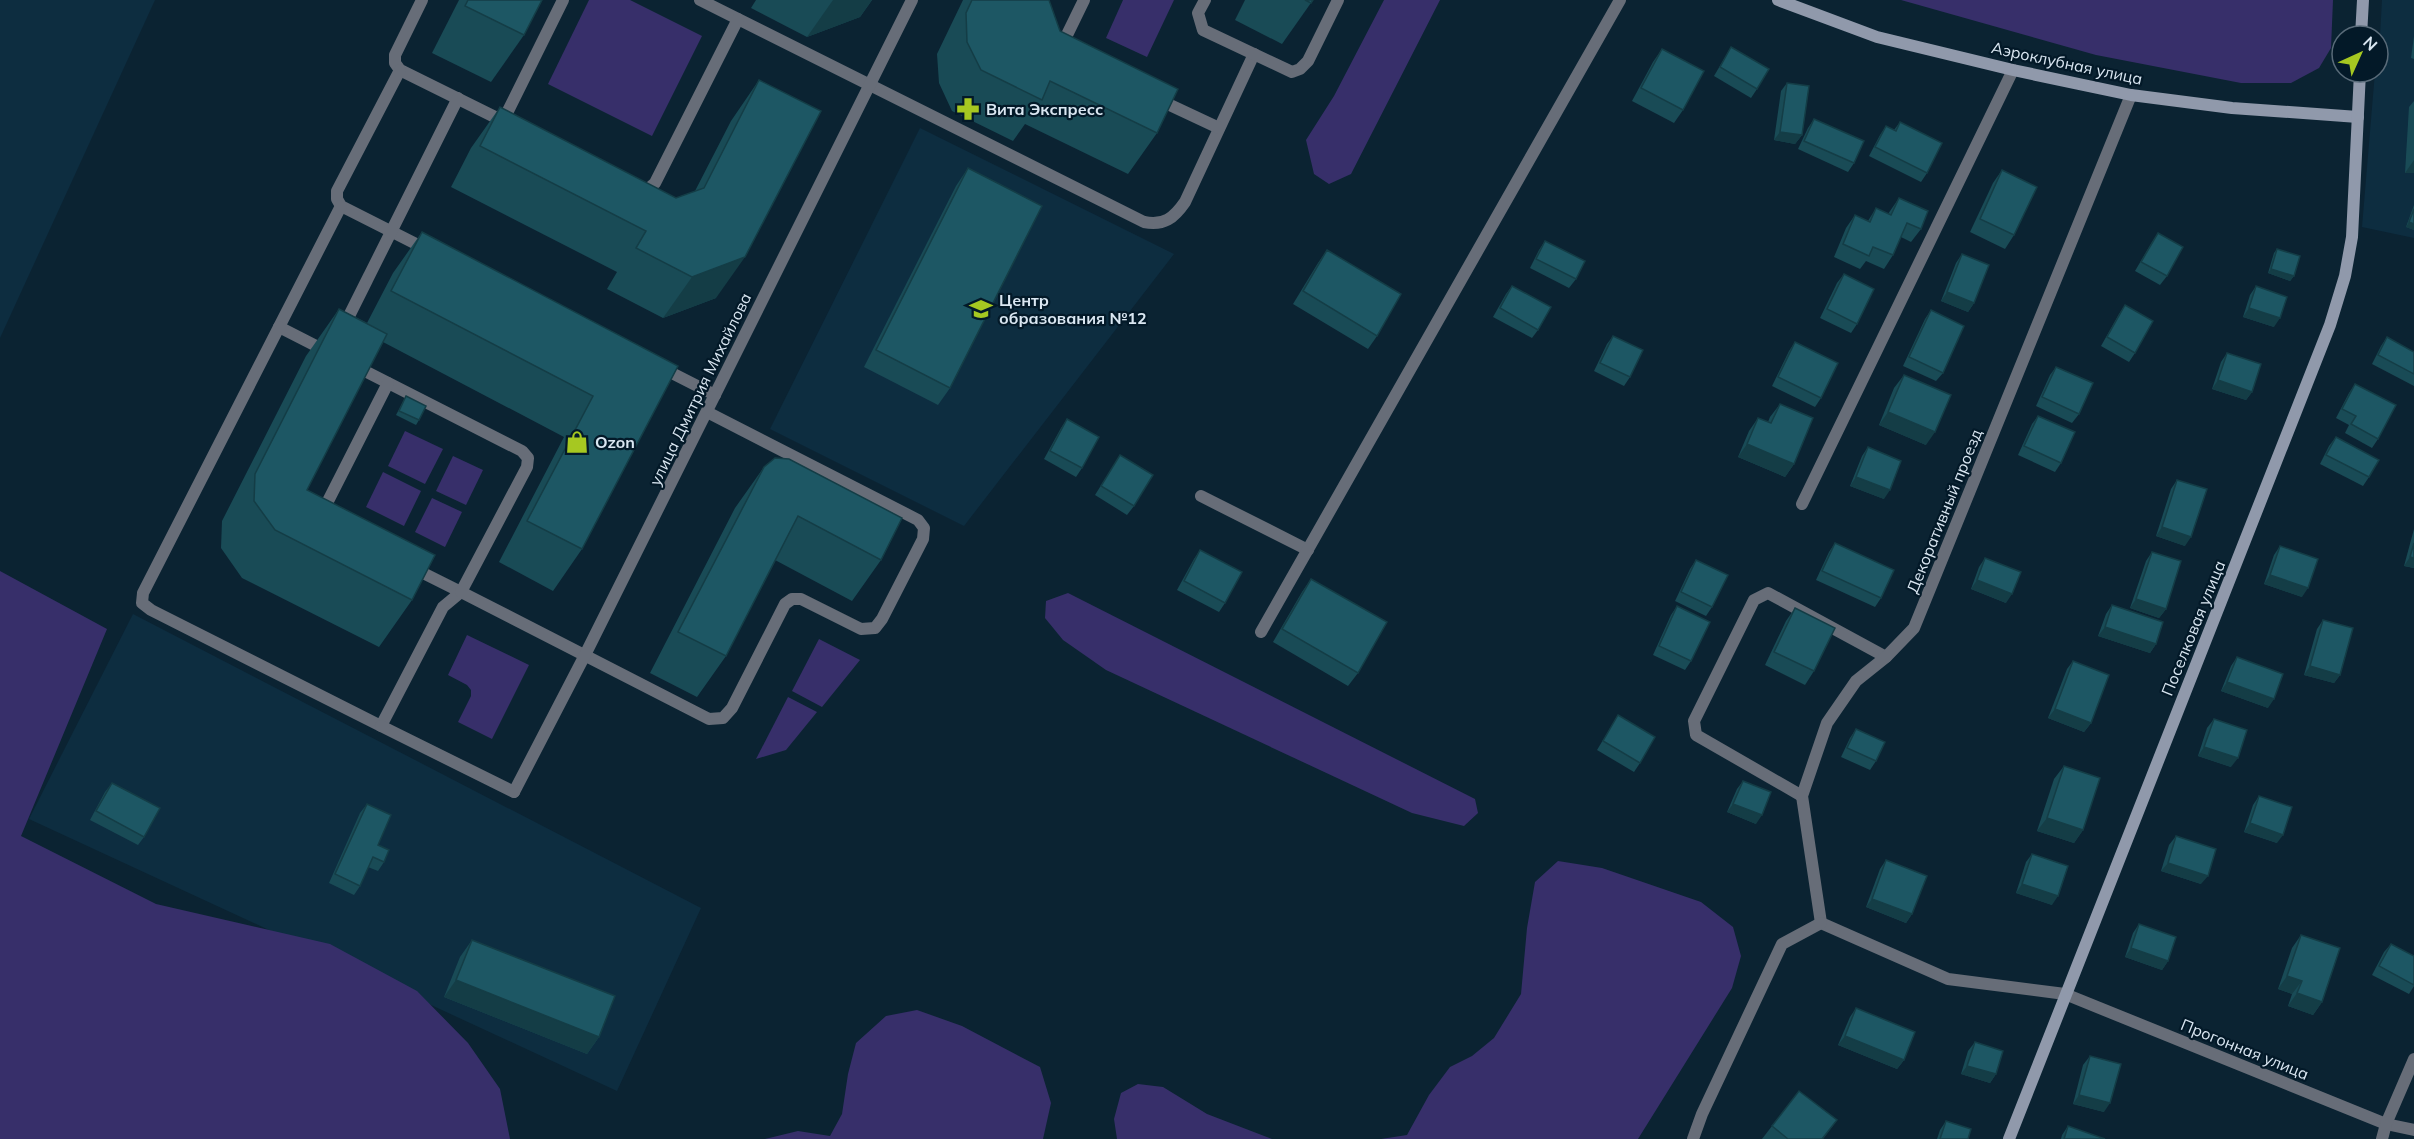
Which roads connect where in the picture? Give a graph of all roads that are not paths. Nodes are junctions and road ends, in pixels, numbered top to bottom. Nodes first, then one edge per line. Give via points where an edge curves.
1 (422, 0) edge
2 (563, 0) edge
3 (700, 0) edge
4 (912, 0) edge
5 (1084, 0) edge
6 (1205, 0) edge
7 (1338, 0) edge
8 (1620, 0) edge
9 (1778, 0) edge
10 (2363, 0) edge
11 (738, 19) junction
12 (2362, 24) edge
13 (1254, 54) junction
14 (1072, 59) edge
15 (400, 70) junction
16 (2013, 70) junction
17 (2359, 84) edge
18 (870, 85) junction
19 (1146, 94) edge
20 (2132, 95) junction
21 (458, 98) junction
22 (2358, 117) junction
23 (1219, 128) junction
24 (629, 183) edge
25 (342, 206) junction
26 (391, 231) junction
27 (444, 258) edge
28 (279, 327) junction
29 (330, 353) junction
30 (646, 360) edge
31 (388, 383) junction
32 (715, 395) junction
33 (707, 412) junction
34 (1201, 496) dead end
35 (1802, 504) dead end
36 (332, 526) edge
37 (1308, 550) junction
38 (396, 559) edge
39 (461, 592) junction
40 (1261, 632) dead end
41 (585, 655) junction
42 (1886, 657) junction
43 (381, 726) junction
44 (1802, 796) junction
45 (1821, 923) junction
46 (2065, 993) junction
47 (2414, 1059) edge
48 (2386, 1124) junction
49 (2414, 1130) edge
50 (1693, 1139) edge
51 (2009, 1139) edge
52 (2382, 1139) edge

1 - 15 street via 395,55
2 - 21 street via 508,124
3 - 11 street
4 - 18 street, улица Дмитрия Михайлова
5 - 14 street via 1064,41 1064,52
6 - 13 street via 1198,13 1203,30
7 - 13 street via 1308,61 1300,69 1292,72
8 - 37 street
9 - 16 main road, Аэроклубная улица via 1877,37
10 - 12 main road
11 - 18 street
11 - 24 street via 655,183 640,189
13 - 23 street
15 - 21 street
15 - 25 street via 337,191
16 - 20 main road, Аэроклубная улица
16 - 35 street
17 - 22 main road, Поселковая улица
18 - 23 street via 1153,224 1171,220 1178,213
18 - 32 street, улица Дмитрия Михайлова
19 - 23 street
20 - 22 main road, Аэроклубная улица via 2232,108
20 - 42 street, Декоративный проезд via 1914,628
21 - 26 street
22 - 46 main road, Поселковая улица via 2352,237 2330,325
25 - 26 street
25 - 28 street
26 - 27 street
26 - 29 street
28 - 29 street
28 - 43 street via 142,593 142,603
29 - 31 street
30 - 32 street
31 - 36 street via 324,509 324,517
31 - 39 street via 522,451 528,458 527,467
32 - 33 street, улица Дмитрия Михайлова
33 - 41 street, улица Дмитрия Михайлова
33 - 41 street via 918,520 924,528 923,539 874,628 861,629 801,599 792,598 785,604 732,708 723,718 709,719
34 - 37 street
37 - 40 street
38 - 39 street
39 - 41 street
39 - 43 street via 443,607
41 - 43 street, улица Дмитрия Михайлова via 514,792
42 - 44 street, Декоративный проезд via 1856,681 1827,723
42 - 44 street via 1768,593 1754,600 1694,721 1696,735
44 - 45 street, Декоративный проезд
45 - 46 street, Прогонная улица via 1948,979
45 - 50 street via 1782,944
46 - 48 street, Прогонная улица
46 - 51 main road, Поселковая улица
47 - 48 street
48 - 49 street, Прогонная улица
48 - 52 street

